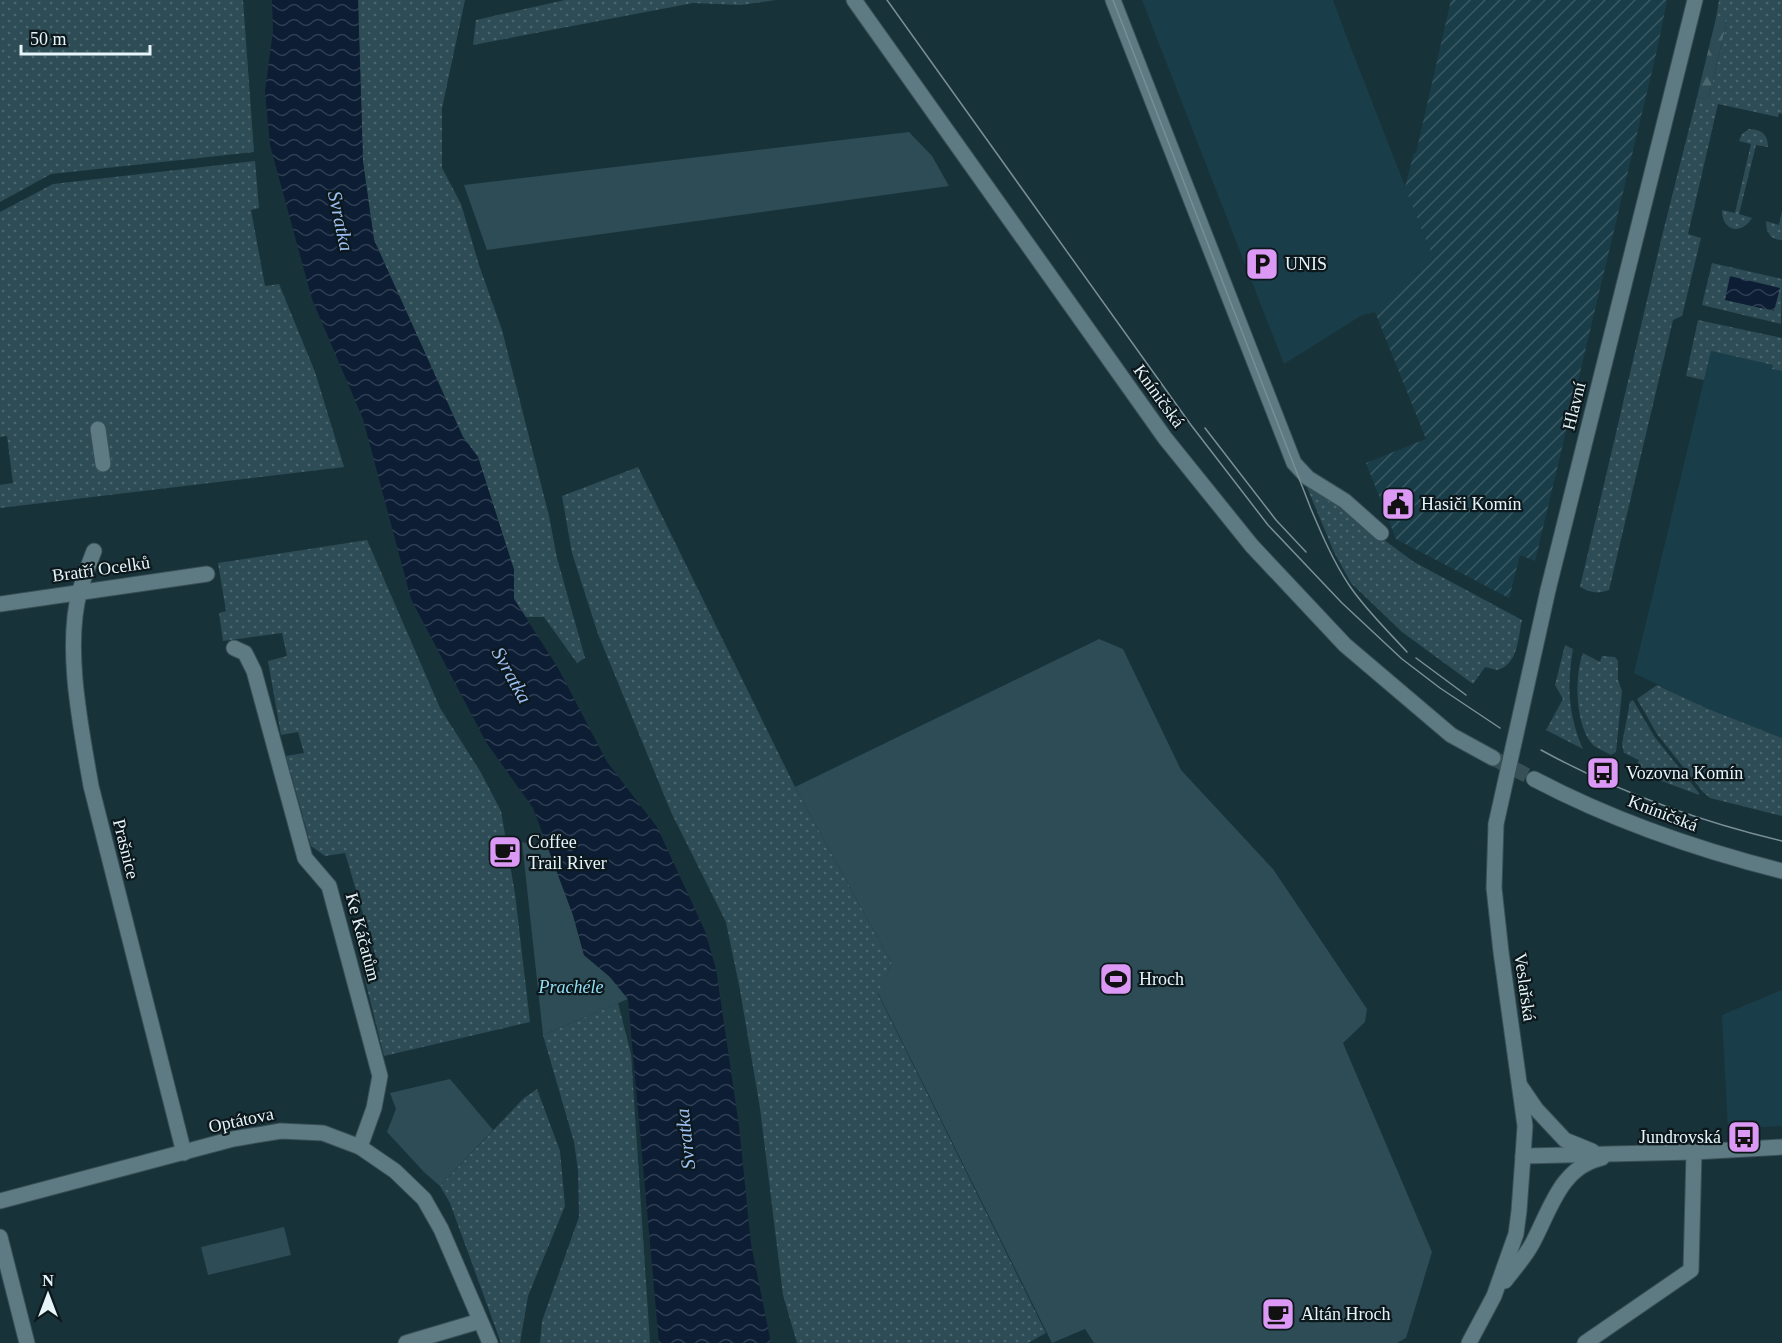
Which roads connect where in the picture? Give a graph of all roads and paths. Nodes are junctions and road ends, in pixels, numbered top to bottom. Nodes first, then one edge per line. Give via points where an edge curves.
1 (854, 0) edge
2 (1695, 0) edge
3 (1115, 1) edge
4 (98, 429) dead end
5 (103, 464) dead end
6 (1380, 533) dead end
7 (94, 551) dead end
8 (207, 574) dead end
9 (80, 591) junction
10 (0, 604) edge
11 (234, 648) dead end
12 (1493, 758) tunnel mouth
13 (1534, 779) tunnel mouth
14 (1496, 824) joint
15 (1782, 871) edge
16 (1519, 1084) junction
17 (360, 1147) junction
18 (1782, 1147) edge
19 (1694, 1152) junction
20 (184, 1153) junction
21 (1598, 1154) junction
22 (1621, 1154) junction
23 (1523, 1156) junction
24 (0, 1201) edge
25 (0, 1237) edge
26 (1494, 1296) junction
27 (480, 1321) junction
28 (27, 1343) edge
29 (406, 1343) edge
30 (490, 1343) edge
31 (1469, 1343) edge
32 (1585, 1343) edge

1 - 12 street, Kníničská via 1165,438 1252,546 1345,645 1450,735
2 - 14 street, Hlavní, bridge via 1552,572
3 - 6 street via 1294,464 1308,478 1346,501
4 - 5 street
7 - 9 street, Prašnice
8 - 9 street, Bratří Ocelků
9 - 10 street, Bratří Ocelků
9 - 20 street, Prašnice via 74,625 74,664 90,786
11 - 17 street, Ke Káčatům via 245,653 254,671 305,858 329,886 381,1076
13 - 15 street, Kníničská via 1568,797 1694,846
14 - 16 street, Veslařská via 1494,888
16 - 21 street via 1565,1140
16 - 23 street, Veslařská via 1525,1126
17 - 20 street, Optátova via 323,1133 281,1131
17 - 27 street, Optátova via 395,1171 426,1202
18 - 19 street
19 - 22 street
19 - 32 street via 1691,1270
20 - 24 street, Optátova
21 - 22 street
21 - 23 street
22 - 26 street via 1587,1162 1570,1175 1531,1246
23 - 26 street, Veslařská via 1520,1211
25 - 28 street
26 - 31 street, Veslařská
27 - 29 street
27 - 30 street, Optátova

